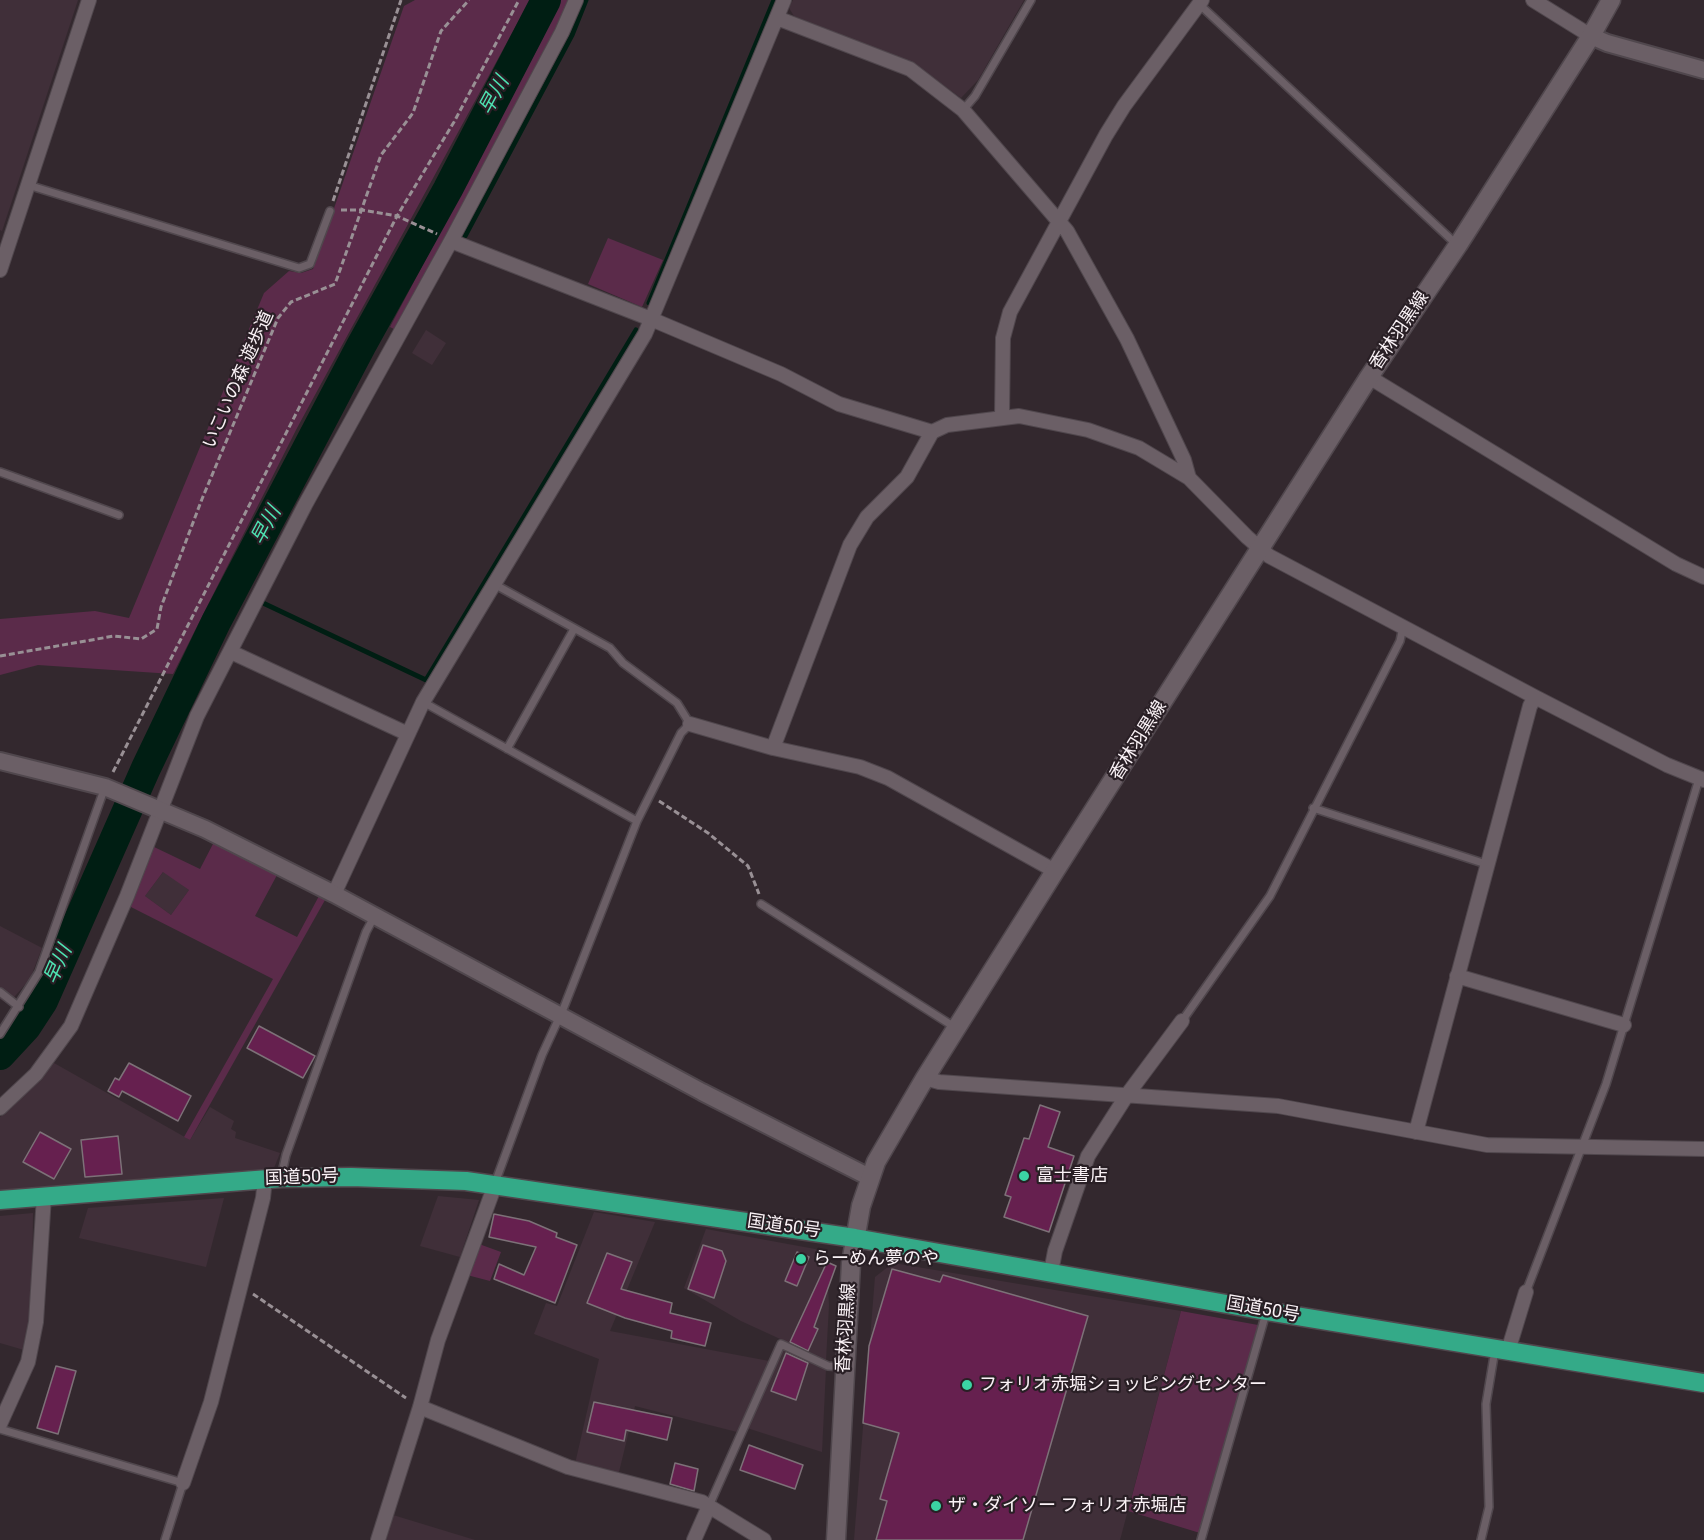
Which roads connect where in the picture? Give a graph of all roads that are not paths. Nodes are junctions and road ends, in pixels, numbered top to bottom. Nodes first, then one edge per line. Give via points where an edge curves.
1 (89, 0) edge
2 (576, 0) edge
3 (784, 0) edge
4 (1031, 0) edge
5 (1533, 0) edge
6 (1611, 0) edge
7 (1201, 2) edge
8 (777, 18) junction
9 (1592, 36) junction
10 (1704, 70) edge
11 (963, 110) junction
12 (28, 185) junction
13 (330, 211) road end
14 (1060, 221) junction
15 (5, 238) edge
16 (449, 240) junction
17 (1458, 245) junction
18 (0, 270) edge
19 (651, 319) junction
20 (1369, 377) junction
21 (1002, 417) junction
22 (932, 432) junction
23 (0, 472) edge
24 (1189, 478) junction
25 (119, 515) dead end
26 (1260, 550) junction
27 (1704, 577) edge
28 (494, 584) junction
29 (1404, 627) junction
30 (574, 629) junction
31 (231, 652) junction
32 (1535, 697) junction
33 (423, 702) junction
34 (690, 724) junction
35 (408, 734) junction
36 (507, 748) junction
37 (773, 748) junction
38 (0, 761) edge
39 (1701, 779) edge
40 (109, 789) junction
41 (157, 808) junction
42 (1313, 808) junction
43 (637, 821) junction
44 (1486, 864) junction
45 (1055, 871) junction
46 (334, 894) junction
47 (761, 904) road end
48 (374, 917) junction
49 (1457, 976) junction
50 (0, 992) edge
51 (19, 1007) junction
52 (560, 1015) junction
53 (1182, 1021) joint
54 (1623, 1024) junction
55 (956, 1028) junction
56 (0, 1034) edge
57 (925, 1077) junction
58 (1127, 1095) junction
59 (0, 1108) edge
60 (1416, 1132) junction
61 (1580, 1146) junction
62 (1704, 1149) edge
63 (869, 1177) junction
64 (273, 1178) junction
65 (495, 1185) junction
66 (44, 1196) junction
67 (0, 1200) edge
68 (855, 1238) junction
69 (1051, 1272) junction
70 (1526, 1292) joint
71 (1266, 1311) junction
72 (1502, 1349) junction
73 (844, 1367) junction
74 (1704, 1383) edge
75 (417, 1405) junction
76 (0, 1426) edge
77 (183, 1483) junction
78 (709, 1506) junction
79 (165, 1540) edge
80 (378, 1540) edge
81 (694, 1540) edge
82 (764, 1540) edge
83 (836, 1540) edge
84 (1201, 1540) edge
85 (1481, 1540) edge

1 - 12 street
2 - 16 street
3 - 8 street
4 - 11 lane
5 - 9 street
6 - 9 main road, 香林羽黒線
7 - 14 street via 1124,106
7 - 17 lane
8 - 11 street via 910,69
8 - 19 street
9 - 10 street
9 - 17 main road, 香林羽黒線
11 - 14 street
12 - 13 lane via 300,268 310,264
12 - 15 street
14 - 21 street via 1005,323
14 - 24 street via 1127,339
15 - 18 street
16 - 19 street
16 - 31 street via 305,505
17 - 20 main road, 香林羽黒線
19 - 22 street via 781,374 839,404
19 - 28 street
20 - 26 main road, 香林羽黒線
20 - 27 street
21 - 22 street via 947,425
21 - 24 street via 1040,418 1111,437 1139,448
22 - 37 street via 907,477 867,517 854,536
23 - 25 lane
24 - 26 street
26 - 29 street
26 - 45 main road, 香林羽黒線
28 - 30 lane
28 - 33 street
29 - 32 street
29 - 42 lane
30 - 34 lane via 610,648 623,663 677,702
30 - 36 lane
31 - 35 street
31 - 41 street via 197,716
32 - 39 street
32 - 44 street
33 - 35 street
33 - 36 lane
34 - 37 street
34 - 43 lane via 681,733
35 - 46 street
36 - 43 lane
37 - 45 street via 861,767 888,778
38 - 40 street
39 - 54 lane
40 - 41 street
40 - 51 lane via 39,972
41 - 46 street
41 - 59 street via 70,1026 36,1074
42 - 44 lane
42 - 53 lane via 1270,896
43 - 52 lane
44 - 49 street
45 - 55 main road, 香林羽黒線
46 - 48 street
47 - 55 lane
48 - 52 street
48 - 64 lane
49 - 54 street
49 - 60 street
50 - 51 lane
51 - 56 lane
52 - 63 street
52 - 65 lane
53 - 58 street
54 - 61 lane via 1602,1095
55 - 57 main road, 香林羽黒線
57 - 58 street via 939,1082
57 - 63 main road, 香林羽黒線
58 - 60 street via 1278,1106
58 - 69 street via 1080,1174
60 - 61 street via 1487,1145
61 - 62 street
61 - 70 lane
63 - 68 main road, 香林羽黒線
64 - 65 highway, 国道50号 via 430,1179
64 - 66 highway, 国道50号
64 - 77 street via 263,1198 216,1382
65 - 68 highway, 国道50号
65 - 75 street
66 - 67 highway, 国道50号
66 - 76 street via 34,1332 28,1362
68 - 69 highway, 国道50号
68 - 73 main road, 香林羽黒線
69 - 71 highway, 国道50号
70 - 72 street
71 - 72 highway, 国道50号
71 - 84 lane
72 - 74 highway, 国道50号
72 - 85 lane via 1486,1404 1490,1507
73 - 78 lane via 828,1366 781,1344
73 - 83 main road, 香林羽黒線
75 - 78 street via 568,1467
75 - 80 street
76 - 77 lane
77 - 79 lane
78 - 81 street
78 - 82 street

